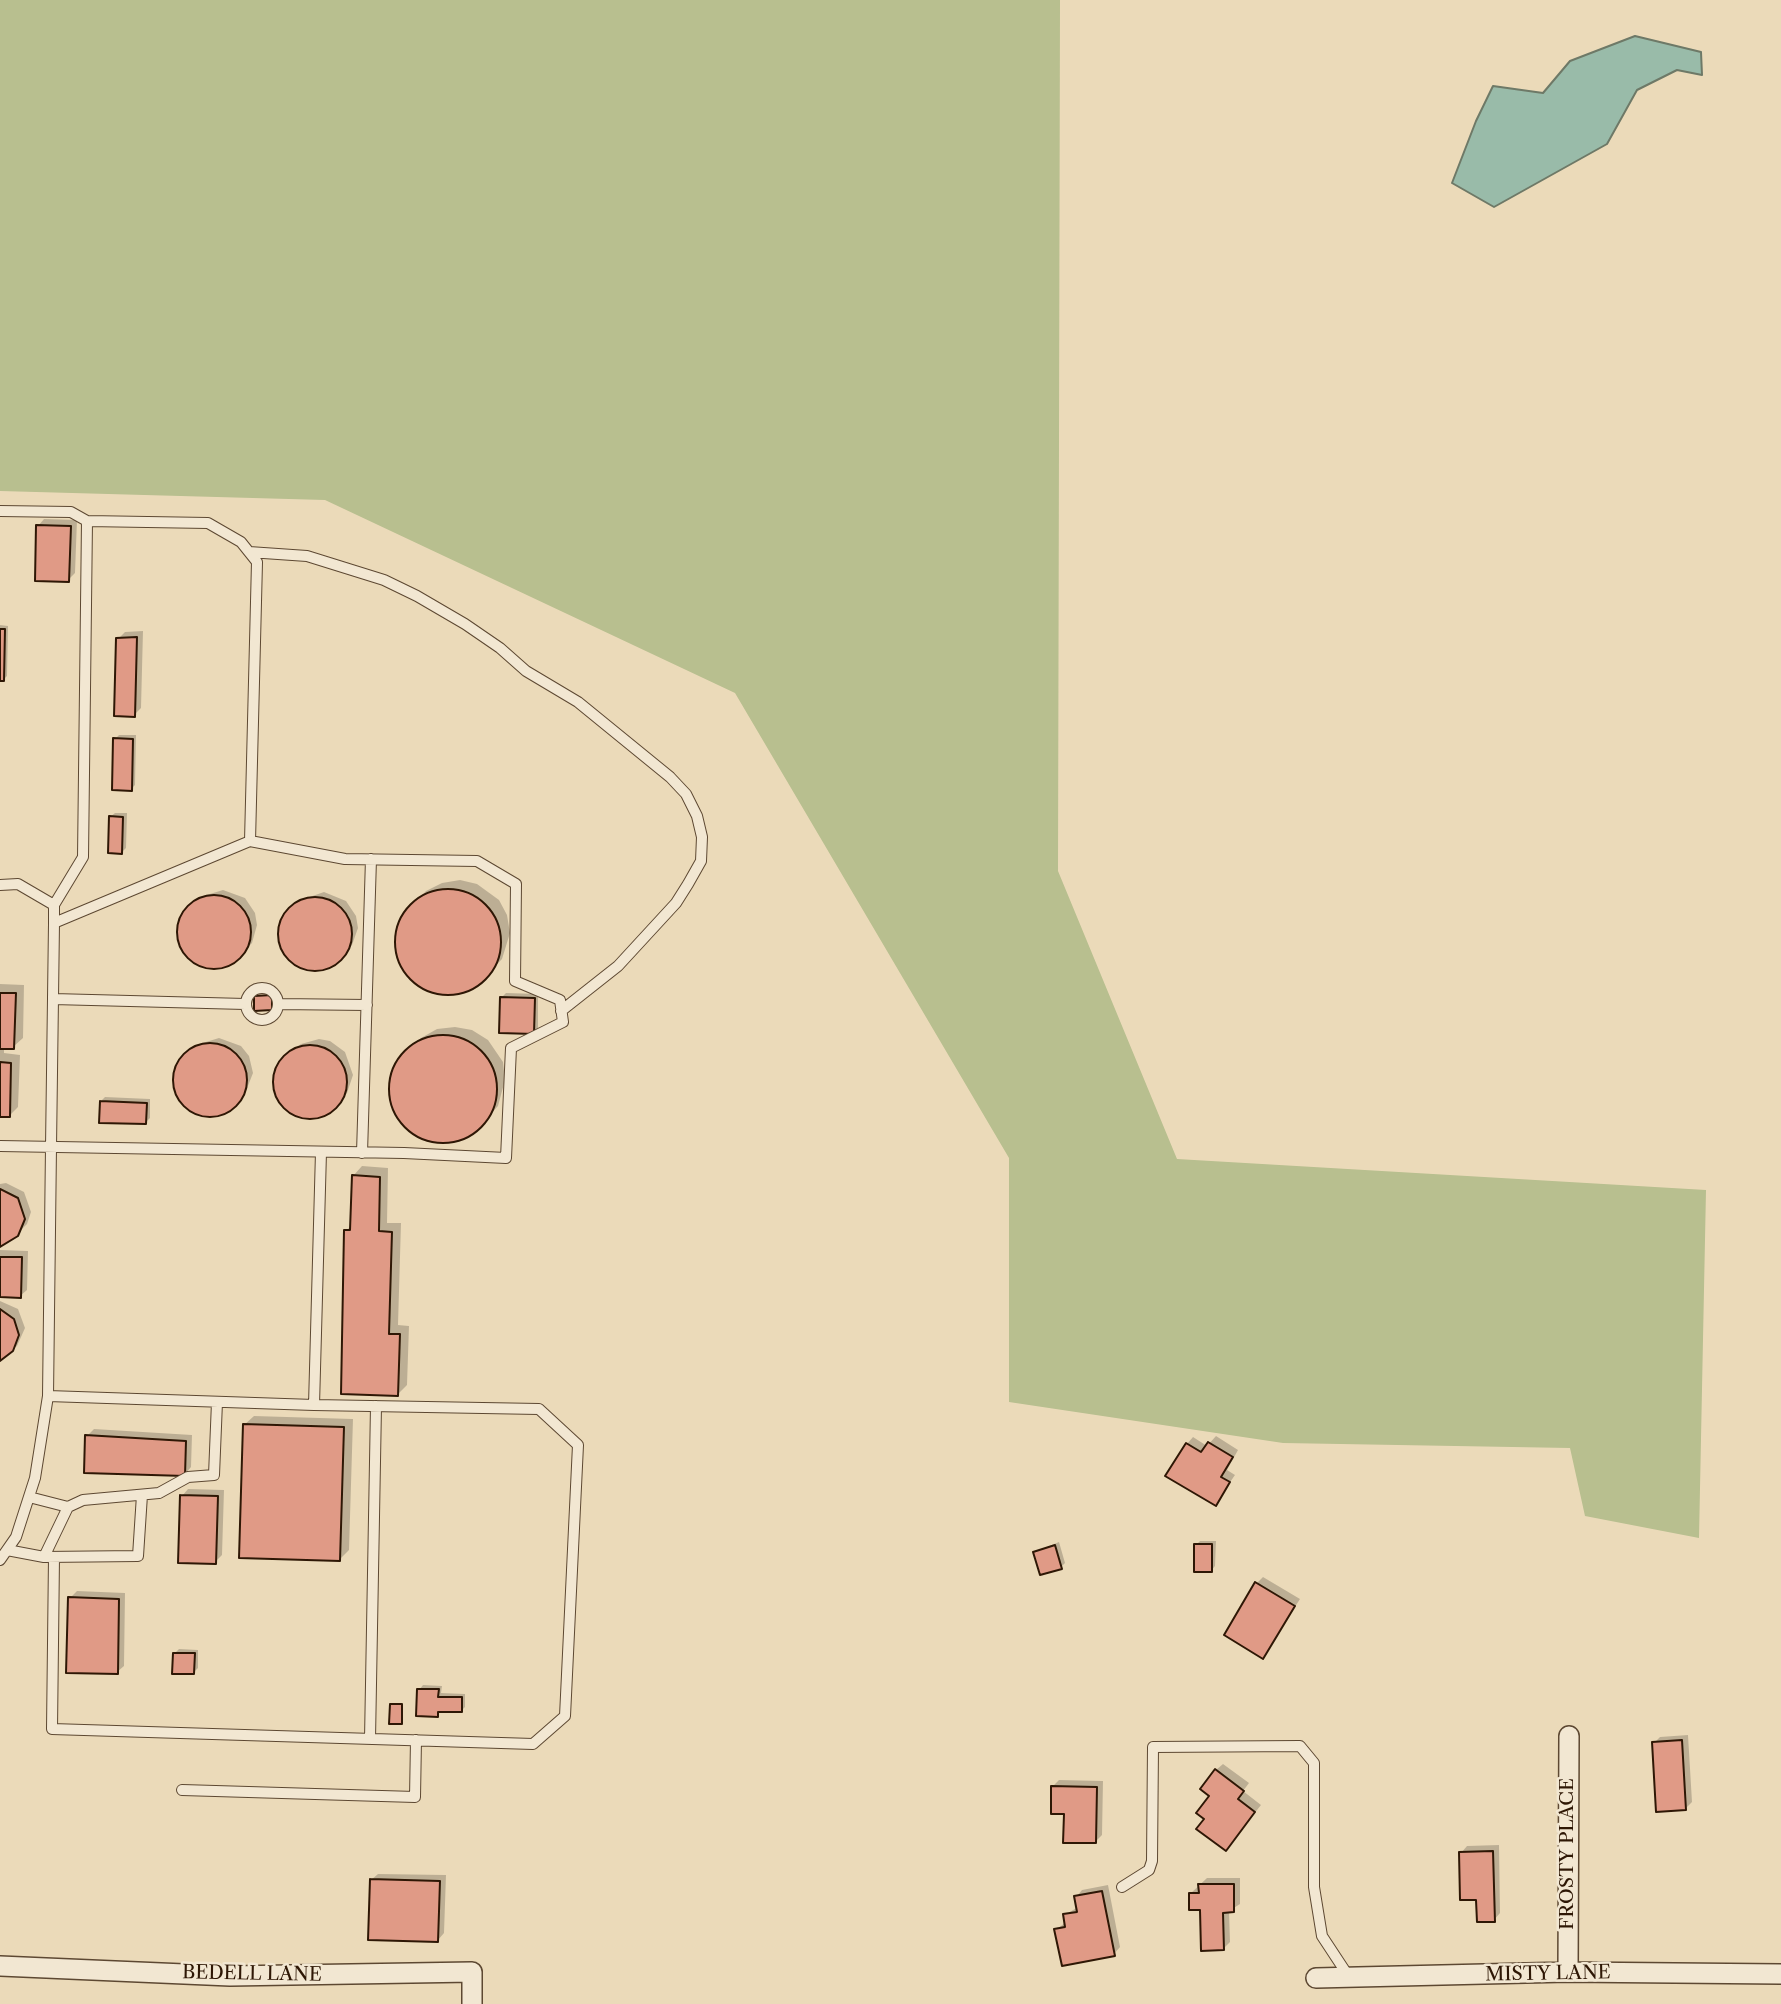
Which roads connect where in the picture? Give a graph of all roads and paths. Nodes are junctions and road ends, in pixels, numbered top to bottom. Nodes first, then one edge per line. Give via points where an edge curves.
1 (0, 511) edge
2 (87, 521) junction
3 (248, 552) junction
4 (250, 841) junction
5 (371, 859) junction
6 (0, 884) edge
7 (54, 905) junction
8 (54, 923) junction
9 (53, 999) junction
10 (245, 1004) junction
11 (278, 1004) junction
12 (367, 1005) junction
13 (561, 1011) junction
14 (0, 1146) edge
15 (51, 1147) junction
16 (321, 1152) junction
17 (362, 1153) junction
18 (48, 1396) junction
19 (217, 1402) junction
20 (313, 1405) junction
21 (376, 1406) junction
22 (142, 1495) junction
23 (29, 1497) junction
24 (68, 1507) junction
25 (7, 1550) junction
26 (49, 1557) junction
27 (0, 1560) edge
28 (1569, 1735) dead end
29 (370, 1739) junction
30 (416, 1740) junction
31 (182, 1790) dead end
32 (1122, 1887) dead end
33 (0, 1966) edge
34 (1568, 1972) junction
35 (1781, 1974) edge
36 (1316, 1978) dead end
37 (1350, 1978) junction
38 (472, 2004) edge

1 - 2 lane via 71,512
2 - 3 lane via 208,523 241,542
2 - 7 lane via 82,858
3 - 4 lane via 257,562
3 - 13 lane via 307,556 384,580 417,596 578,702 686,794 702,837 701,861 688,884 618,966
4 - 5 lane via 345,859
4 - 8 lane
5 - 12 lane
5 - 13 lane via 477,860 516,884 515,981 560,999
6 - 7 lane via 18,884
7 - 8 lane
8 - 9 lane
9 - 10 lane
9 - 15 lane
10 - 11 lane via 250,992 262,988 273,992
10 - 11 lane via 250,1016 262,1021 273,1016
11 - 12 lane
12 - 17 lane
13 - 17 lane via 563,1022 511,1048 506,1158
14 - 15 lane
15 - 16 lane
15 - 18 lane
16 - 17 lane
16 - 20 lane
18 - 19 lane
18 - 23 lane
19 - 20 lane
19 - 22 lane via 214,1475 188,1477 159,1493
20 - 21 lane
21 - 29 lane
21 - 30 lane via 538,1409 578,1445 565,1716 533,1744
22 - 24 lane via 83,1500
22 - 26 lane via 138,1556
23 - 24 lane
23 - 25 lane
24 - 26 lane
25 - 26 lane
25 - 27 lane
26 - 29 lane via 52,1729
28 - 34 street, FROSTY PLACE
29 - 30 lane
30 - 31 lane via 415,1797
32 - 37 lane via 1149,1870 1152,1861 1153,1747 1300,1746 1314,1763 1314,1887 1322,1936
33 - 38 street, BEDELL LANE via 230,1976 472,1972
34 - 35 street, MISTY LANE
34 - 37 street, MISTY LANE
36 - 37 street, MISTY LANE

